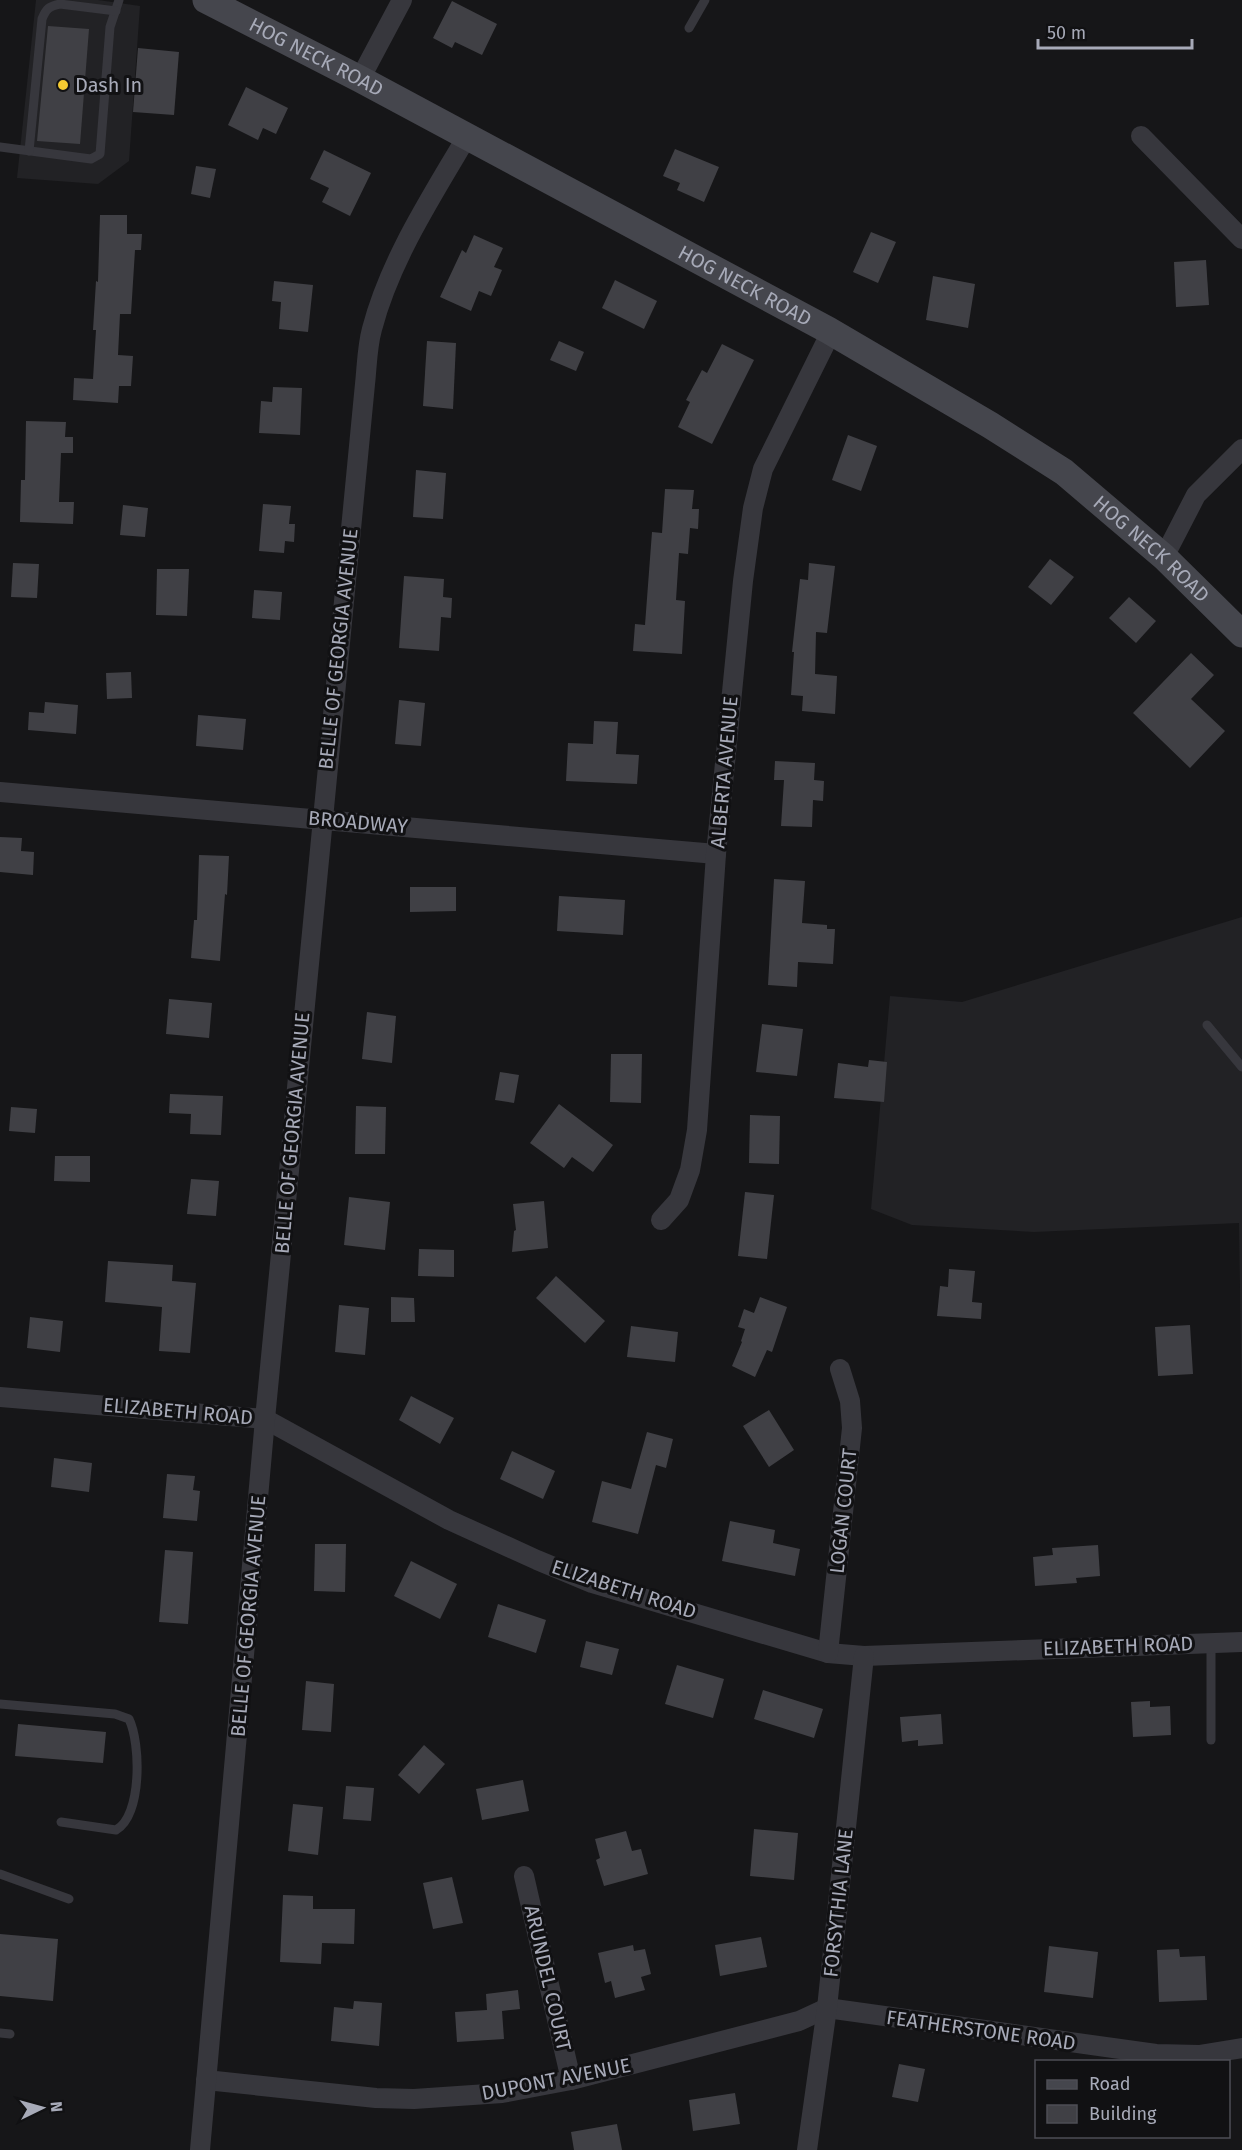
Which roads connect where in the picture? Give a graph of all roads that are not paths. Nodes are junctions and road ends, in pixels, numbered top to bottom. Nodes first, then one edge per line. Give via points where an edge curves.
1 (119, 0) edge
2 (206, 0) edge
3 (402, 0) edge
4 (705, 0) edge
5 (116, 11) junction
6 (689, 28) dead end
7 (360, 79) junction
8 (1140, 136) dead end
9 (466, 138) junction
10 (0, 147) edge
11 (29, 151) junction
12 (1242, 239) edge
13 (831, 332) junction
14 (1242, 449) edge
15 (1164, 557) junction
16 (1242, 634) edge
17 (0, 792) edge
18 (321, 819) junction
19 (717, 854) junction
20 (1207, 1025) dead end
21 (1242, 1067) edge
22 (661, 1220) dead end
23 (840, 1369) dead end
24 (0, 1397) edge
25 (265, 1419) junction
26 (1242, 1641) edge
27 (1211, 1643) junction
28 (828, 1653) junction
29 (864, 1656) junction
30 (0, 1704) edge
31 (1211, 1740) dead end
32 (61, 1822) dead end
33 (0, 1875) edge
34 (524, 1876) dead end
35 (69, 1899) dead end
36 (827, 2008) junction
37 (1242, 2048) edge
38 (206, 2080) junction
39 (571, 2080) junction
40 (200, 2150) edge
41 (807, 2150) edge

1 - 5 lane
2 - 7 main road, HOG NECK ROAD
3 - 7 street
4 - 6 lane
5 - 11 lane via 60,4 46,9
5 - 11 lane via 110,27 100,154 91,159
7 - 9 main road, HOG NECK ROAD
8 - 12 street
9 - 13 main road, HOG NECK ROAD
9 - 18 street, BELLE OF GEORGIA AVENUE via 395,266 372,330
10 - 11 lane
13 - 15 main road, HOG NECK ROAD via 1064,472
13 - 19 street, ALBERTA AVENUE via 763,469 753,508
14 - 15 street via 1196,495
15 - 16 main road, HOG NECK ROAD
17 - 18 street, BROADWAY
18 - 19 street, BROADWAY
18 - 25 street, BELLE OF GEORGIA AVENUE
19 - 22 street, ALBERTA AVENUE via 697,1130 690,1170 679,1200
20 - 21 lane
23 - 28 street, LOGAN COURT via 850,1401 852,1428
24 - 25 street, ELIZABETH ROAD
25 - 28 street, ELIZABETH ROAD via 449,1520 592,1583
25 - 38 street, BELLE OF GEORGIA AVENUE
26 - 27 street, ELIZABETH ROAD
27 - 29 street, ELIZABETH ROAD
27 - 31 lane
28 - 29 street, ELIZABETH ROAD
29 - 36 street, FORSYTHIA LANE
30 - 32 lane via 115,1714 129,1719 138,1755 128,1820 116,1830
33 - 35 lane
34 - 39 street, ARUNDEL COURT
36 - 37 street, FEATHERSTONE ROAD via 1156,2054 1199,2055
36 - 39 street, DUPONT AVENUE via 799,2021
36 - 41 street, FORSYTHIA LANE
38 - 39 street, DUPONT AVENUE via 414,2099 502,2093
38 - 40 street, BELLE OF GEORGIA AVENUE

